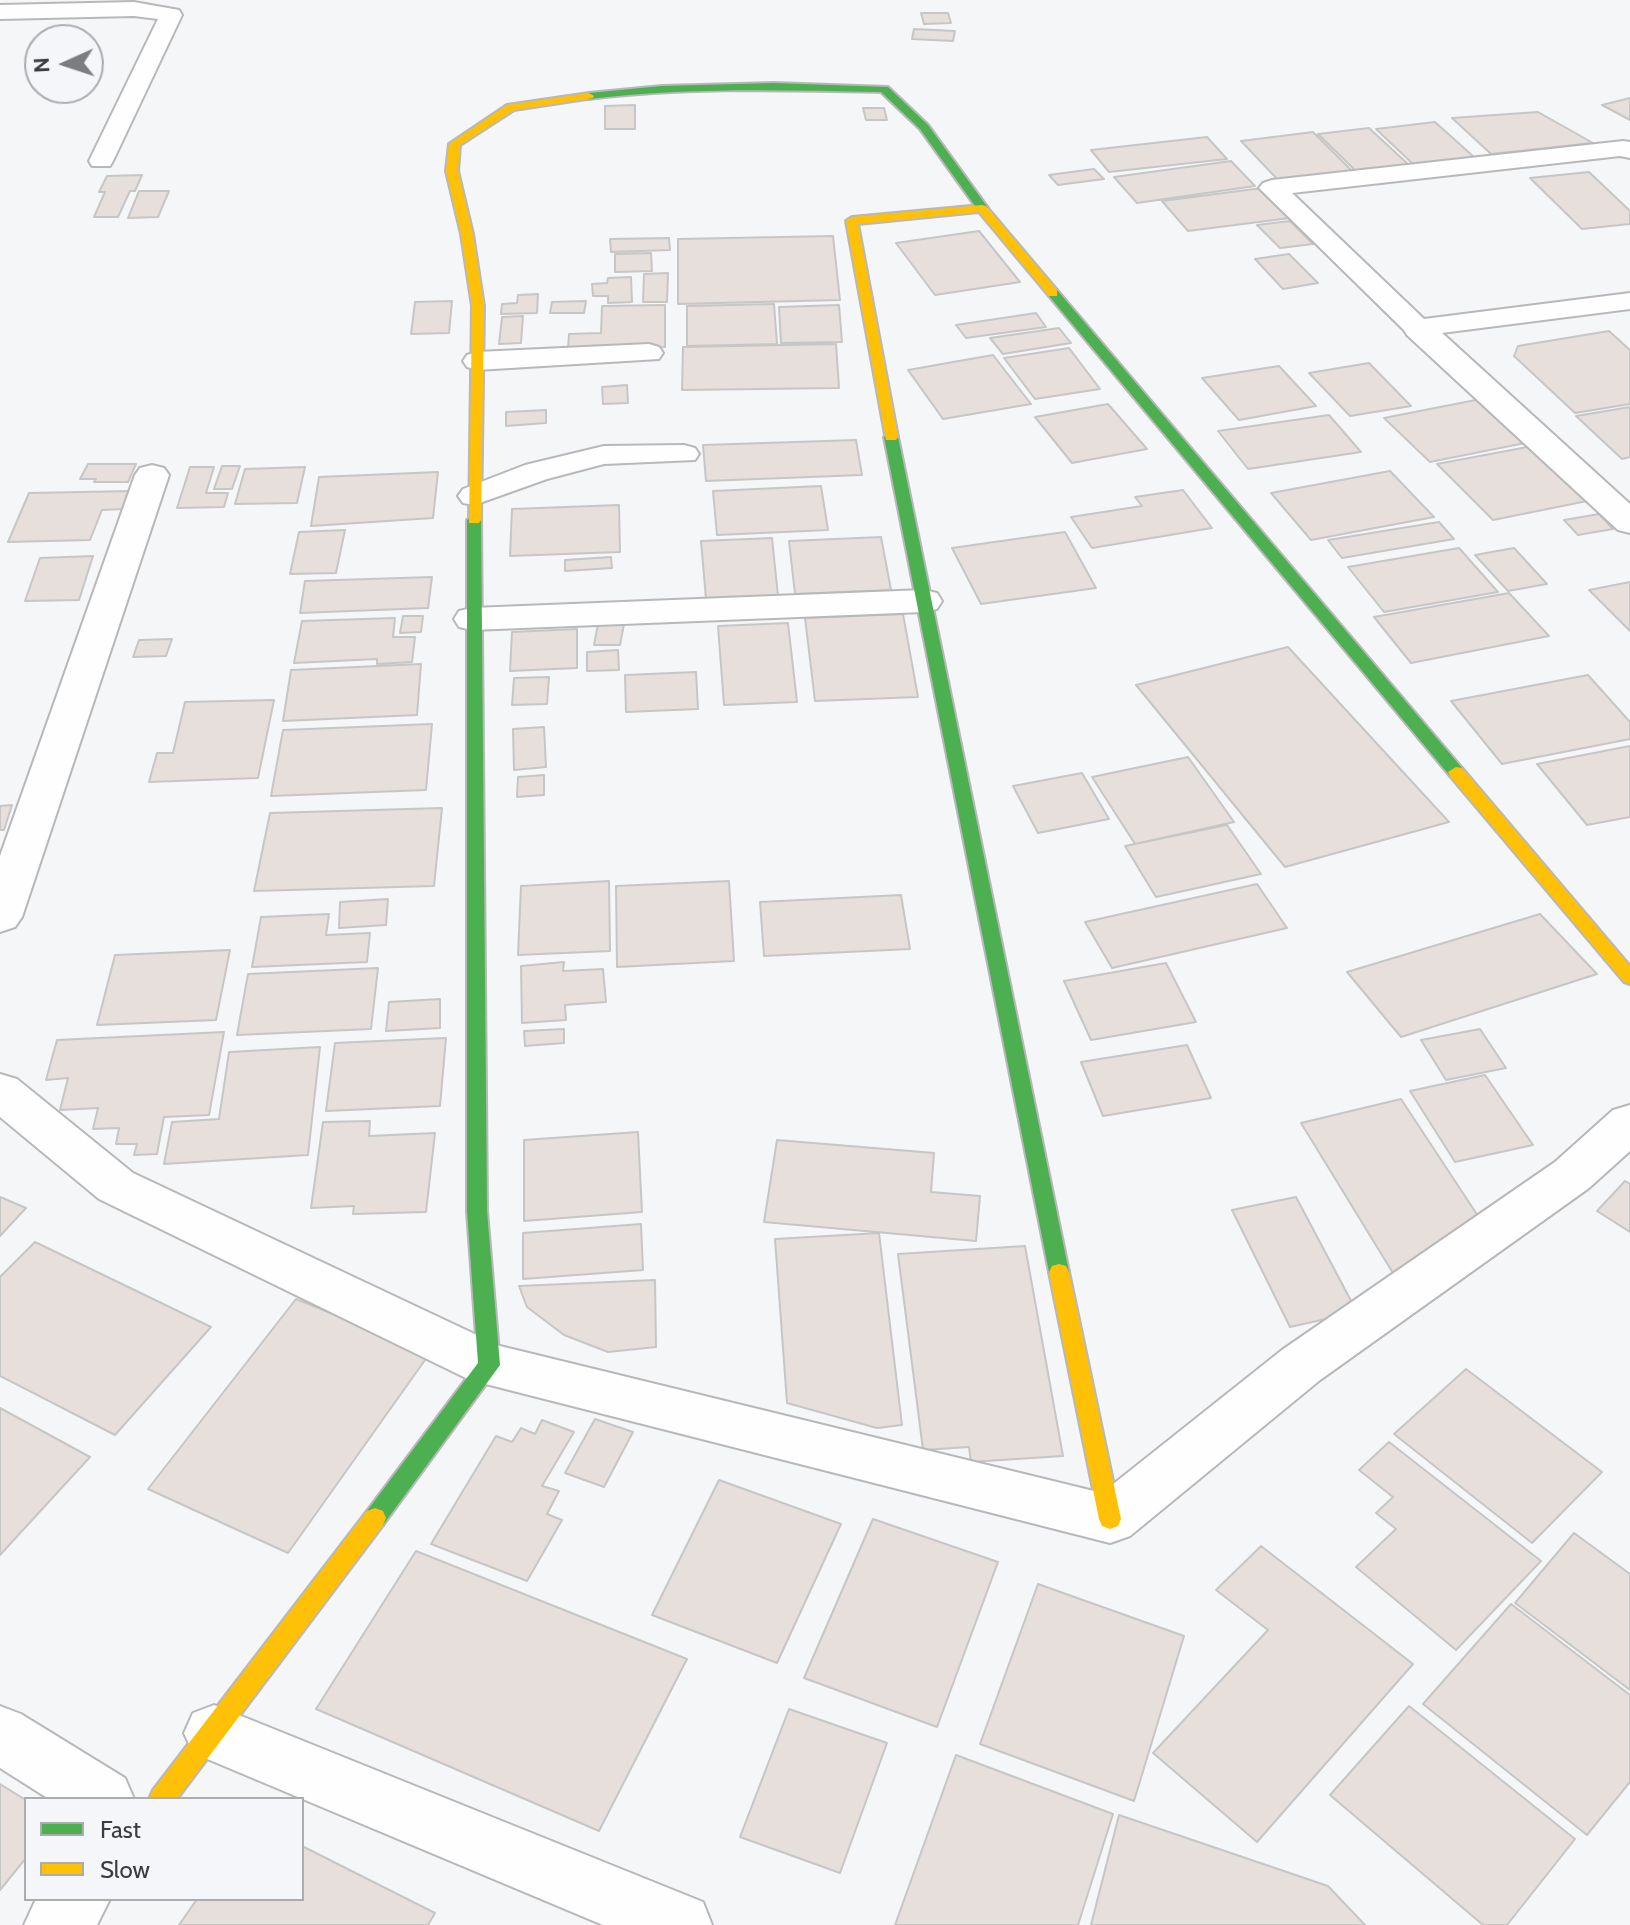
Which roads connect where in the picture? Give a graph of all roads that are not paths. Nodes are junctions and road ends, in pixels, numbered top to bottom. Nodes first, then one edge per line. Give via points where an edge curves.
1 (0, 12) edge
2 (1630, 151) edge
3 (101, 161) dead end
4 (982, 208) junction
5 (1630, 301) edge
6 (1418, 328) junction
7 (649, 353) dead end
8 (477, 361) junction
9 (684, 454) dead end
10 (152, 475) dead end
11 (474, 496) junction
12 (1630, 523) edge
13 (924, 601) junction
14 (472, 619) junction
15 (0, 917) edge
16 (1630, 978) edge
17 (0, 1091) edge
18 (1630, 1123) edge
19 (489, 1365) junction
20 (1110, 1519) junction
21 (214, 1733) junction
22 (0, 1734) edge
23 (100, 1797) edge
24 (164, 1797) edge
25 (76, 1901) edge
26 (56, 1925) edge
27 (680, 1925) edge

1 - 3 lane via 134,9 171,15
2 - 6 lane via 1272,188
4 - 8 street via 924,127 884,89 617,92 511,107 455,144 452,171 478,306
4 - 13 street via 852,221
4 - 16 street
5 - 6 lane
6 - 12 street
7 - 8 lane
8 - 11 street
9 - 11 lane via 604,455 536,472
10 - 15 street
11 - 14 street
13 - 14 street
13 - 20 street
14 - 19 street via 477,1211
17 - 19 street via 116,1186
18 - 20 street via 1572,1175 1301,1365
19 - 20 street
19 - 21 street
21 - 24 street
21 - 27 street
22 - 23 street
25 - 26 street

